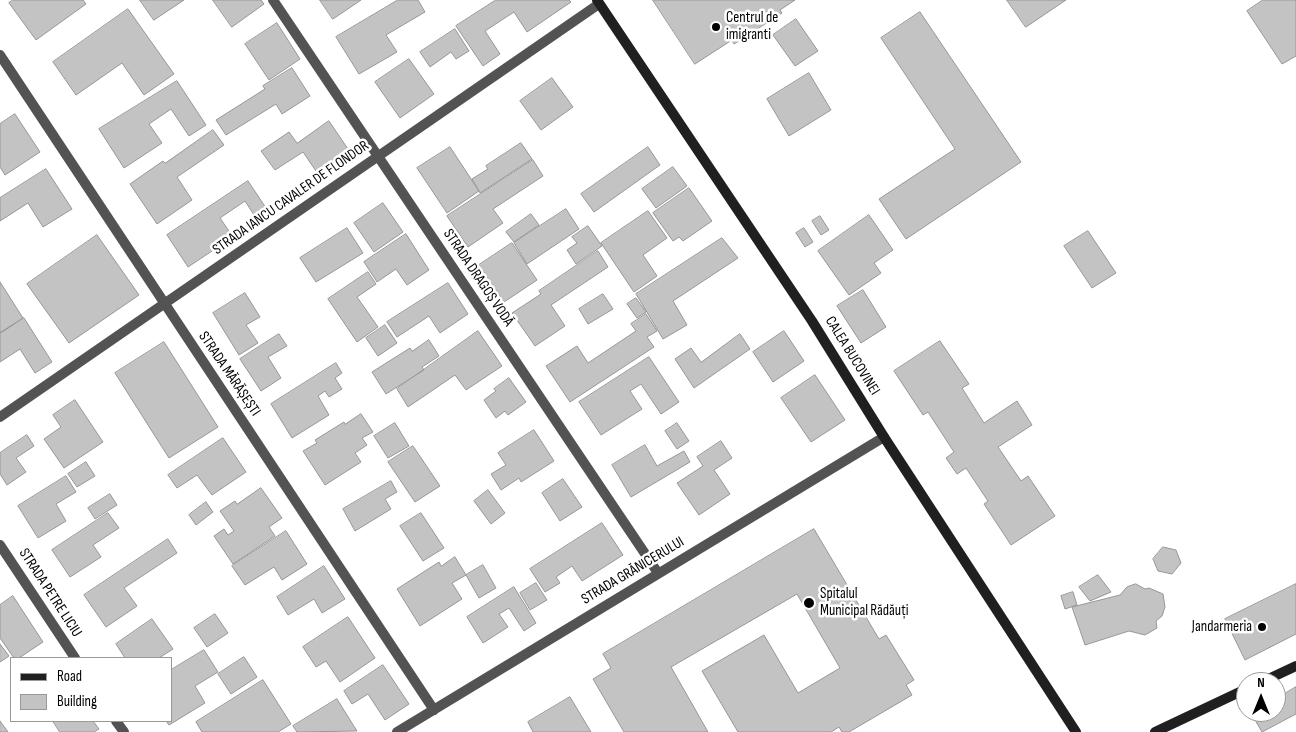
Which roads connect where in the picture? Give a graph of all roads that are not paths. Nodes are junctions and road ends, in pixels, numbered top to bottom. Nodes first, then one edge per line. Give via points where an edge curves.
1 (273, 0) edge
2 (598, 2) edge
3 (0, 55) edge
4 (378, 156) junction
5 (164, 304) junction
6 (0, 417) edge
7 (884, 437) junction
8 (0, 545) edge
9 (658, 573) junction
10 (74, 657) edge
11 (1296, 666) edge
12 (1283, 672) edge
13 (1236, 694) edge
14 (434, 710) junction
15 (397, 732) edge
16 (1076, 732) edge
17 (1155, 732) edge

1 - 4 street, STRADA DRAGOȘ VODĂ
2 - 4 street, STRADA IANCU CAVALER DE FLONDOR
2 - 7 main road, CALEA BUCOVINEI via 812,321
3 - 5 street, STRADA MĂRĂȘEȘTI
4 - 5 street, STRADA IANCU CAVALER DE FLONDOR
4 - 9 street, STRADA DRAGOȘ VODĂ
5 - 6 street, STRADA IANCU CAVALER DE FLONDOR
5 - 14 street, STRADA MĂRĂȘEȘTI
7 - 9 street, STRADA GRĂNICERULUI
7 - 16 main road, CALEA BUCOVINEI
8 - 10 street, STRADA PETRE LICIU
9 - 14 street, STRADA GRĂNICERULUI
11 - 12 main road
13 - 17 main road
14 - 15 street, STRADA GRĂNICERULUI

